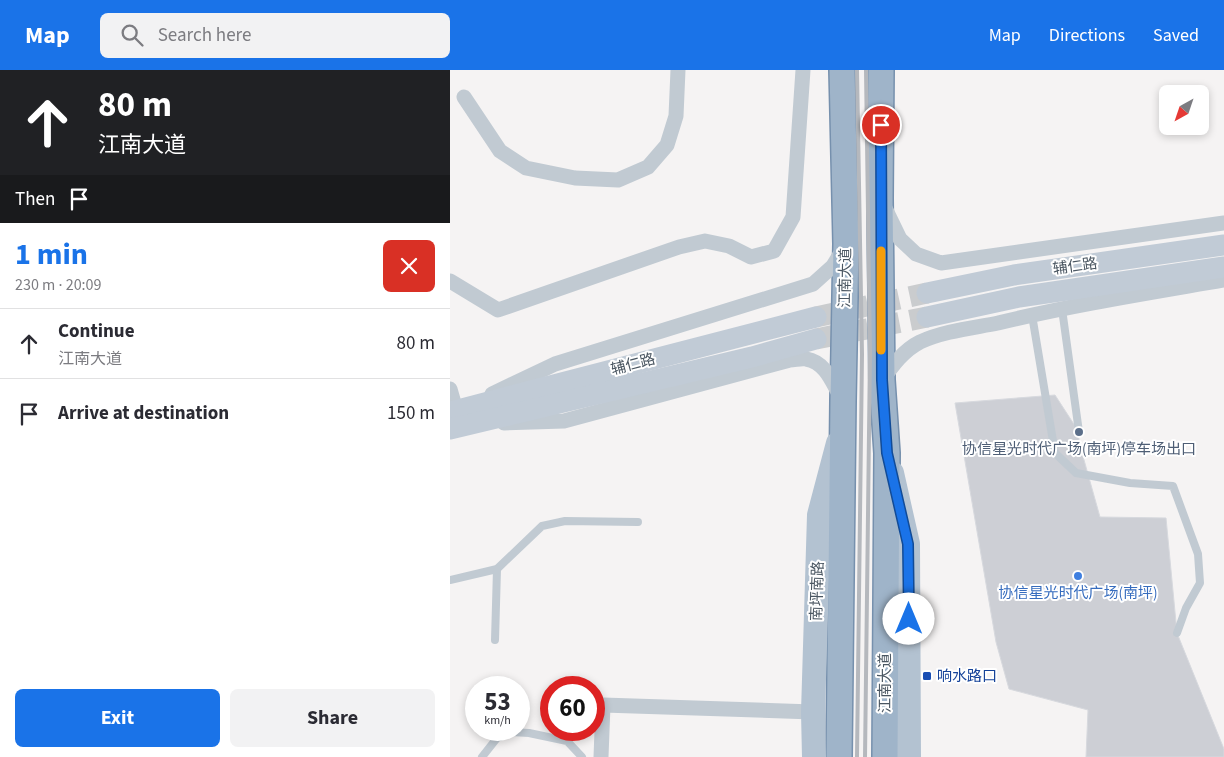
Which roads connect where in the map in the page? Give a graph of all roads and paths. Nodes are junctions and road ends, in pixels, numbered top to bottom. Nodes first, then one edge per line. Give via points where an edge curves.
1 (678, 70) edge
2 (803, 70) edge
3 (842, 70) edge
4 (881, 70) edge
5 (464, 97) dead end
6 (880, 198) junction
7 (1224, 223) edge
8 (846, 244) junction
9 (1224, 245) edge
10 (1224, 267) edge
11 (1224, 280) edge
12 (450, 282) edge
13 (927, 293) tunnel mouth
14 (1062, 309) junction
15 (1032, 315) junction
16 (816, 317) tunnel mouth
17 (927, 317) tunnel mouth
18 (816, 339) tunnel mouth
19 (882, 380) junction
20 (450, 389) edge
21 (842, 401) junction
22 (455, 419) edge
23 (842, 427) junction
24 (1079, 432) dead end
25 (887, 453) junction
26 (638, 522) dead end
27 (498, 569) junction
28 (450, 580) edge
29 (1176, 633) dead end
30 (495, 640) dead end
31 (813, 712) junction
32 (482, 757) edge
33 (582, 757) edge
34 (601, 757) edge
35 (814, 757) edge
36 (839, 757) edge
37 (885, 757) edge
38 (909, 757) edge

1 - 5 street via 676,116 667,144 648,167 618,180 575,178 526,168 500,151
2 - 12 street via 793,217 774,251 751,257 729,246 705,241 679,247 498,310
3 - 8 highway, 江南大道
4 - 6 highway, 江南大道
6 - 7 street via 900,239 916,254 941,263
6 - 19 highway, 江南大道
8 - 21 highway, 江南大道
8 - 22 street via 833,266 814,284 555,364
9 - 13 main road, 辅仁路 via 1014,275
10 - 17 main road, 辅仁路 via 1019,297
11 - 14 street
14 - 15 street
14 - 24 lane
15 - 19 street via 920,342 905,352
15 - 29 lane via 1056,452 1076,473 1130,484 1173,486 1198,554 1200,584
16 - 22 main road, 辅仁路
18 - 22 main road, 辅仁路 via 752,357
19 - 25 highway, 江南大道
20 - 22 street
21 - 22 street via 827,372 807,359 790,360 564,421
21 - 23 highway, 江南大道
23 - 31 main road, 南坪南路 via 819,515
23 - 36 highway, 江南大道
25 - 37 highway, 江南大道
25 - 38 main road via 908,544
26 - 27 lane via 565,521 542,526
27 - 28 lane
27 - 30 lane
31 - 34 street via 603,706
31 - 35 main road, 南坪南路
32 - 33 lane via 497,738 511,732 529,732 567,741

